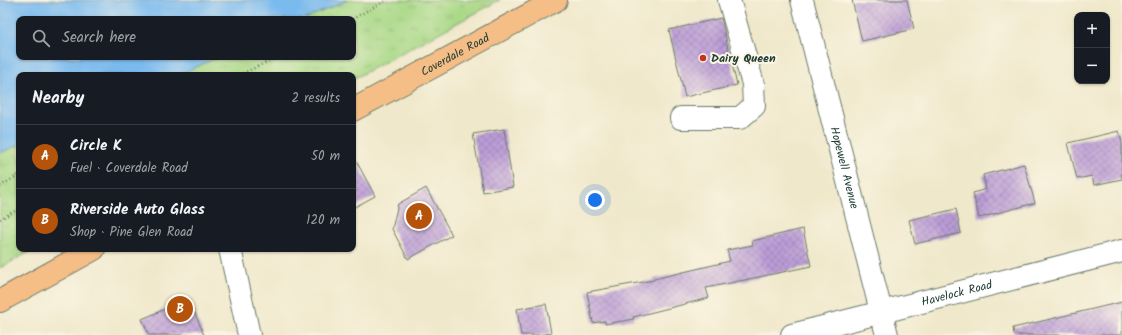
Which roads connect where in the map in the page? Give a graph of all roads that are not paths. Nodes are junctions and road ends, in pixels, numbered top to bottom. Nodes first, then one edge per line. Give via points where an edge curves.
1 (556, 0) edge
2 (729, 0) edge
3 (802, 0) edge
4 (356, 108) edge
5 (681, 118) dead end
6 (1122, 251) edge
7 (89, 252) edge
8 (231, 252) edge
9 (0, 301) edge
10 (882, 312) junction
11 (250, 335) edge
12 (792, 335) edge
13 (887, 335) edge

1 - 4 main road, Coverdale Road
2 - 5 street via 753,84 754,106 740,118
3 - 10 street, Hopewell Avenue
6 - 10 street, Havelock Road
7 - 9 main road
8 - 11 street
10 - 12 street, Havelock Road
10 - 13 street, Hopewell Avenue

